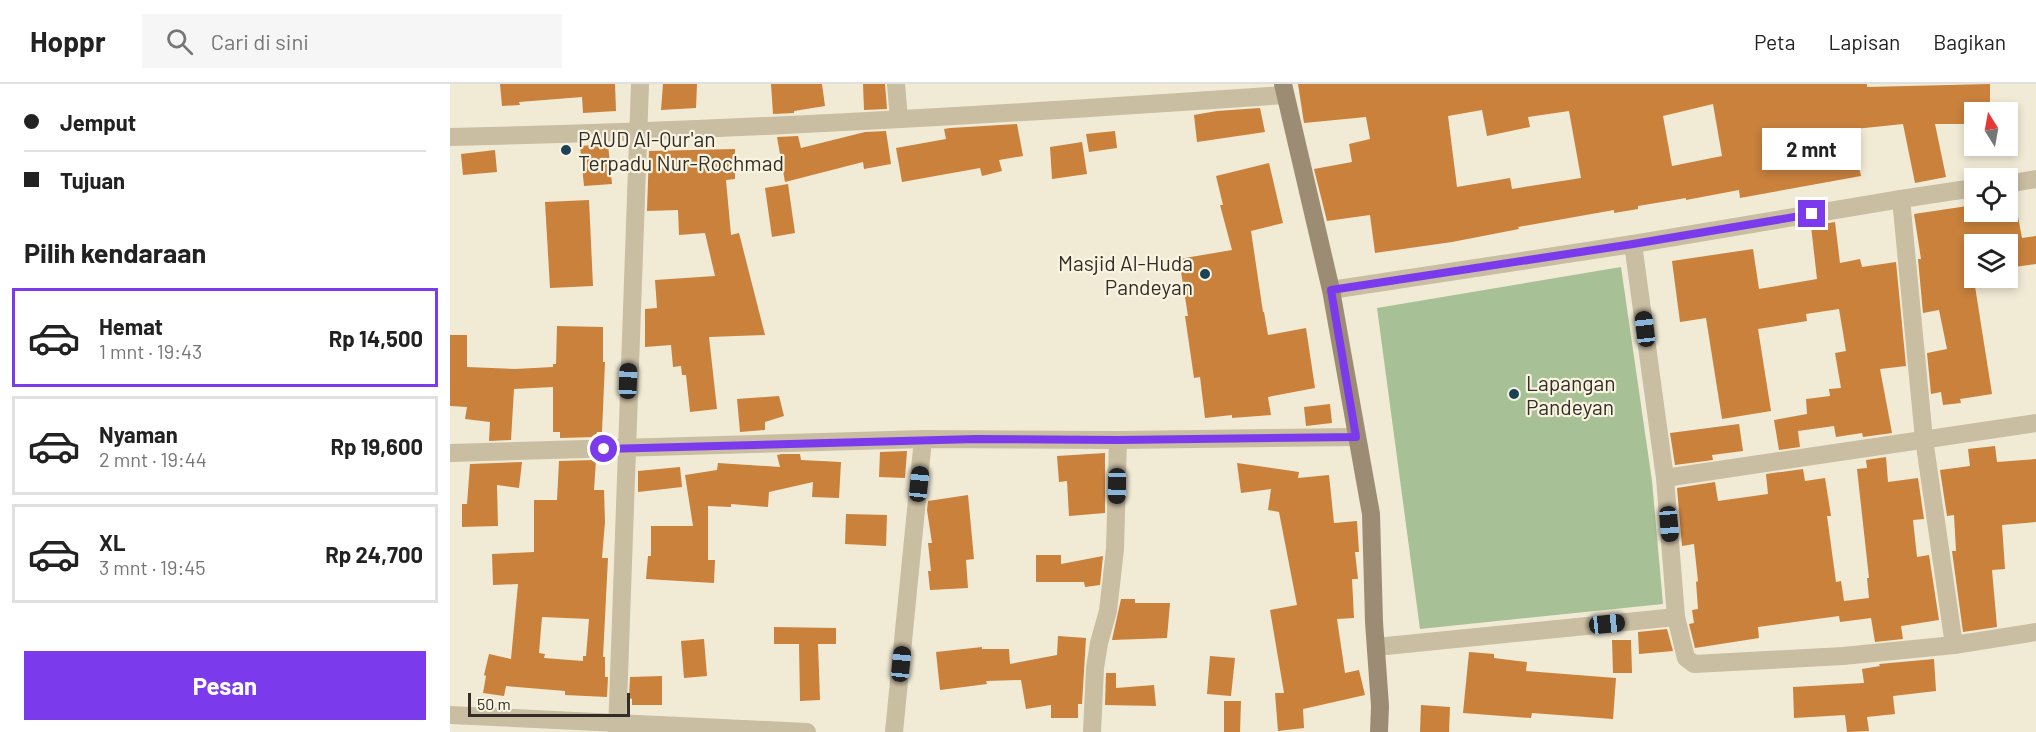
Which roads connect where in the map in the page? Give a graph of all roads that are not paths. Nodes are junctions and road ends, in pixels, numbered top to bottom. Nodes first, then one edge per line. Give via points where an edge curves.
1 (640, 84) edge
2 (896, 84) edge
3 (1284, 89) edge
4 (899, 119) junction
5 (638, 133) junction
6 (450, 137) edge
7 (2036, 179) edge
8 (2018, 182) edge
9 (1964, 190) edge
10 (1901, 199) junction
11 (1633, 244) junction
12 (1331, 290) junction
13 (2036, 423) edge
14 (1356, 437) junction
15 (1924, 439) junction
16 (923, 440) junction
17 (1118, 440) junction
18 (626, 449) junction
19 (450, 453) edge
20 (1665, 478) junction
21 (1676, 617) junction
22 (2036, 632) edge
23 (1954, 645) junction
24 (1376, 647) junction
25 (450, 715) edge
26 (617, 728) edge
27 (807, 732) edge
28 (894, 732) edge
29 (1092, 732) edge
30 (1378, 732) edge

1 - 5 street
2 - 4 street
3 - 4 street
3 - 12 street
4 - 5 street
5 - 6 street
5 - 18 street
7 - 8 street
9 - 10 street
10 - 11 street
10 - 15 street
11 - 12 street
11 - 20 street
12 - 14 street
13 - 15 street
14 - 17 street
14 - 24 street via 1371,514
15 - 20 street
15 - 23 street
16 - 17 street
16 - 18 street
16 - 28 street
17 - 29 street via 1115,549 1108,611 1096,660
18 - 19 street
18 - 26 street
20 - 21 street
21 - 23 street via 1686,658 1694,664
21 - 24 street
22 - 23 street
24 - 30 street
25 - 26 street
26 - 27 street

